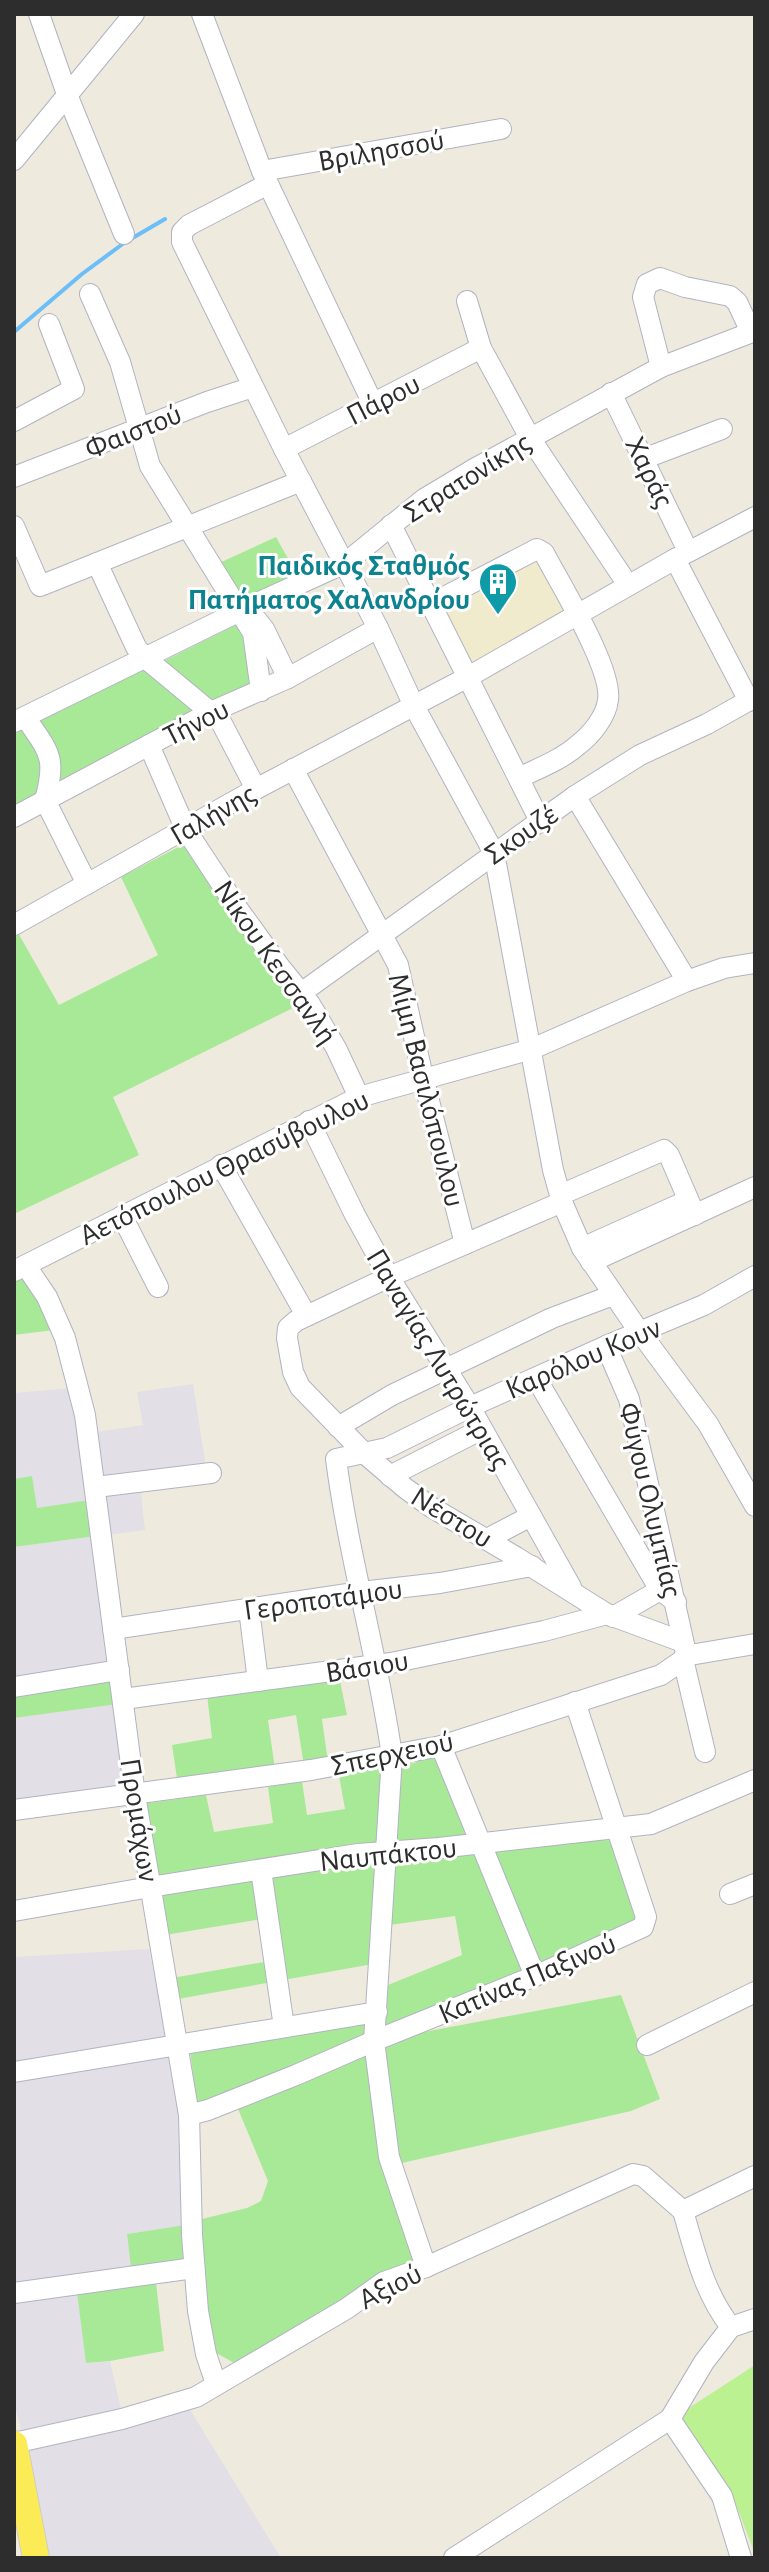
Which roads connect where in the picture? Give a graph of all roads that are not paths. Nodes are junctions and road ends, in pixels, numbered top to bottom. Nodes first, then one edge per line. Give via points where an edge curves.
1 (39, 14) edge
2 (134, 14) edge
3 (202, 14) edge
4 (68, 97) junction
5 (501, 129) dead end
6 (14, 160) edge
7 (265, 178) junction
8 (124, 234) dead end
9 (90, 294) dead end
10 (467, 301) dead end
11 (49, 324) dead end
12 (753, 331) edge
13 (481, 348) junction
14 (661, 367) junction
15 (253, 387) junction
16 (611, 393) junction
17 (373, 404) junction
18 (14, 421) edge
19 (722, 429) dead end
20 (138, 430) junction
21 (530, 438) junction
22 (284, 449) junction
23 (643, 459) junction
24 (14, 477) edge
25 (301, 481) junction
26 (755, 517) edge
27 (391, 525) junction
28 (14, 526) edge
29 (187, 527) junction
30 (681, 555) junction
31 (344, 562) junction
32 (97, 563) junction
33 (628, 585) junction
34 (431, 604) junction
35 (240, 611) junction
36 (576, 615) junction
37 (378, 628) junction
38 (144, 657) junction
39 (468, 677) junction
40 (288, 678) junction
41 (261, 691) junction
42 (752, 699) edge
43 (414, 706) junction
44 (211, 712) junction
45 (19, 719) edge
46 (149, 745) junction
47 (293, 769) junction
48 (519, 778) junction
49 (256, 789) junction
50 (575, 796) junction
51 (45, 800) junction
52 (14, 817) edge
53 (540, 821) junction
54 (186, 830) junction
55 (494, 853) junction
56 (87, 884) junction
57 (14, 925) edge
58 (382, 934) junction
59 (755, 963) edge
60 (687, 981) junction
61 (301, 993) junction
62 (532, 1049) junction
63 (423, 1077) junction
64 (359, 1097) junction
65 (309, 1121) junction
66 (221, 1165) junction
67 (755, 1187) edge
68 (561, 1198) junction
69 (691, 1208) junction
70 (122, 1216) junction
71 (465, 1244) junction
72 (586, 1255) junction
73 (20, 1268) edge
74 (755, 1276) edge
75 (389, 1277) junction
76 (158, 1287) dead end
77 (613, 1295) junction
78 (298, 1321) junction
79 (641, 1333) junction
80 (606, 1346) junction
81 (447, 1369) junction
82 (536, 1378) junction
83 (470, 1407) junction
84 (338, 1427) junction
85 (482, 1429) junction
86 (365, 1454) junction
87 (211, 1473) dead end
88 (390, 1476) junction
89 (96, 1487) junction
90 (755, 1506) edge
91 (531, 1516) junction
92 (487, 1539) junction
93 (532, 1566) junction
94 (361, 1592) junction
95 (575, 1594) junction
96 (668, 1596) junction
97 (249, 1609) junction
98 (610, 1616) junction
99 (113, 1629) junction
100 (755, 1644) edge
101 (685, 1653) junction
102 (375, 1665) junction
103 (119, 1670) junction
104 (258, 1681) junction
105 (14, 1687) edge
106 (123, 1699) junction
107 (575, 1702) junction
108 (441, 1746) junction
109 (705, 1752) dead end
110 (392, 1756) junction
111 (755, 1780) edge
112 (135, 1795) junction
113 (14, 1810) edge
114 (617, 1827) junction
115 (481, 1843) junction
116 (387, 1851) junction
117 (261, 1870) junction
118 (755, 1884) edge
119 (150, 1887) junction
120 (730, 1894) dead end
121 (14, 1911) edge
122 (535, 1976) junction
123 (755, 1992) edge
124 (377, 2012) junction
125 (284, 2027) junction
126 (374, 2041) junction
127 (179, 2045) junction
128 (647, 2045) dead end
129 (14, 2072) edge
130 (189, 2115) junction
131 (755, 2176) edge
132 (683, 2211) junction
133 (426, 2267) junction
134 (194, 2268) junction
135 (14, 2293) edge
136 (755, 2319) edge
137 (731, 2327) junction
138 (216, 2384) junction
139 (670, 2419) junction
140 (14, 2443) edge
141 (36, 2558) edge
142 (454, 2558) edge
143 (741, 2558) edge

1 - 4 street
2 - 4 street
3 - 7 street
4 - 6 street
4 - 8 street
5 - 7 street, Βριλησσού
7 - 15 street, Βριλησσού via 189,225 181,238
7 - 17 street
9 - 20 street via 120,362
10 - 13 street
11 - 18 street via 74,389
12 - 14 street, Στρατονίκης
12 - 14 street via 730,296 655,278 643,297
13 - 17 street, Πάρου
13 - 21 street
14 - 16 street, Στρατονίκης
15 - 20 street, Φαιστού
15 - 22 street
16 - 21 street, Στρατονίκης
16 - 23 street, Χαράς
17 - 22 street, Πάρου
19 - 23 street
20 - 24 street, Φαιστού
20 - 29 street via 150,466
21 - 27 street, Στρατονίκης via 441,487
21 - 33 street
22 - 25 street
23 - 30 street, Χαράς
25 - 29 street
25 - 31 street
26 - 30 street
27 - 31 street, Στρατονίκης
27 - 34 street
28 - 32 street via 40,586
29 - 32 street
29 - 35 street
30 - 33 street, Γαλήνης
30 - 42 street, Χαράς
31 - 35 street, Στρατονίκης
31 - 37 street
32 - 38 street
33 - 36 street, Γαλήνης
34 - 36 street via 537,549
34 - 39 street
35 - 38 street, Στρατονίκης
35 - 40 street via 260,623
35 - 41 street via 255,638
36 - 39 street, Γαλήνης
36 - 48 street via 603,670 608,704 579,744
37 - 40 street, Τήνου
37 - 43 street
38 - 44 street
38 - 45 street, Στρατονίκης
39 - 43 street, Γαλήνης
39 - 48 street
40 - 41 street, Τήνου
41 - 44 street, Τήνου
42 - 50 street, Σκουζέ via 640,755
43 - 47 street, Γαλήνης
43 - 55 street
44 - 46 street, Τήνου
44 - 49 street
45 - 51 street via 50,759
46 - 51 street, Τήνου
46 - 54 street, Νίκου Κεσσανλή
47 - 49 street, Γαλήνης
47 - 58 street, Μίμη Βασιλόπουλου
48 - 53 street
49 - 54 street, Γαλήνης
50 - 53 street, Σκουζέ
50 - 60 street
51 - 52 street, Τήνου
51 - 56 street
53 - 55 street, Σκουζέ
54 - 56 street, Γαλήνης
54 - 61 street, Νίκου Κεσσανλή
55 - 58 street, Σκουζέ
55 - 62 street
56 - 57 street, Γαλήνης
58 - 61 street, Σκουζέ
58 - 63 street, Μίμη Βασιλόπουλου via 398,965
59 - 60 street, Αετόπουλου Θρασύβουλου
60 - 62 street, Αετόπουλου Θρασύβουλου
61 - 64 street, Νίκου Κεσσανλή
62 - 63 street, Αετόπουλου Θρασύβουλου
62 - 68 street
63 - 64 street, Αετόπουλου Θρασύβουλου
63 - 71 street, Μίμη Βασιλόπουλου
64 - 65 street, Αετόπουλου Θρασύβουλου
65 - 66 street, Αετόπουλου Θρασύβουλου
65 - 75 street, Παναγίας Λυτρώτριας
66 - 70 street, Αετόπουλου Θρασύβουλου
66 - 78 street
67 - 69 street
68 - 69 street via 664,1150
68 - 71 street
68 - 72 street
69 - 72 street
70 - 73 street, Αετόπουλου Θρασύβουλου
70 - 76 street
71 - 75 street
72 - 77 street
73 - 89 street, Προμάχων via 47,1297 68,1346
74 - 79 street, Καρόλου Κουν
75 - 78 street
75 - 81 street, Παναγίας Λυτρώτριας
77 - 79 street
77 - 81 street
78 - 84 street, Νέστου via 287,1338 297,1382
79 - 80 street, Καρόλου Κουν
79 - 90 street via 708,1424
80 - 82 street, Καρόλου Κουν
80 - 96 street, Φύγου Ολυμπίας via 629,1399
81 - 83 street, Παναγίας Λυτρώτριας
81 - 84 street
82 - 83 street, Καρόλου Κουν
82 - 96 street
83 - 85 street, Παναγίας Λυτρώτριας
83 - 86 street, Καρόλου Κουν
84 - 86 street, Νέστου
85 - 88 street
85 - 91 street, Παναγίας Λυτρώτριας
86 - 88 street, Νέστου
86 - 94 street, Καρόλου Κουν via 336,1459
87 - 89 street
88 - 92 street, Νέστου
89 - 99 street, Προμάχων
91 - 92 street
91 - 95 street, Παναγίας Λυτρώτριας
92 - 93 street, Νέστου
93 - 94 street, Γεροποτάμου
93 - 95 street, Νέστου
94 - 97 street, Γεροποτάμου
94 - 102 street
95 - 98 street, Νέστου
96 - 98 street, Βάσιου
96 - 101 street, Φύγου Ολυμπίας
97 - 99 street, Γεροποτάμου
97 - 104 street
98 - 101 street, Νέστου
98 - 102 street, Βάσιου
99 - 103 street, Προμάχων
100 - 101 street, Σπερχειού
101 - 107 street, Σπερχειού via 661,1675
101 - 109 street, Φύγου Ολυμπίας
102 - 104 street, Βάσιου
102 - 110 street
103 - 105 street
103 - 106 street, Προμάχων
104 - 106 street, Βάσιου
106 - 112 street, Προμάχων
107 - 108 street, Σπερχειού
107 - 114 street, Κατίνας Παξινού
108 - 110 street, Σπερχειού
108 - 115 street
110 - 112 street, Σπερχειού
110 - 116 street
111 - 114 street, Ναυπάκτου via 662,1821
112 - 113 street, Σπερχειού
112 - 119 street, Προμάχων
114 - 115 street, Ναυπάκτου
114 - 122 street, Κατίνας Παξινού via 645,1924 640,1931
115 - 116 street, Ναυπάκτου
115 - 122 street
116 - 117 street, Ναυπάκτου
116 - 124 street
117 - 119 street, Ναυπάκτου
117 - 125 street
118 - 120 street
119 - 121 street, Ναυπάκτου
119 - 127 street, Προμάχων
122 - 126 street, Κατίνας Παξινού
123 - 128 street
124 - 125 street
124 - 126 street
125 - 127 street
126 - 130 street, Κατίνας Παξινού
126 - 133 street via 389,2157
127 - 129 street
127 - 130 street, Προμάχων
130 - 134 street, Προμάχων
131 - 132 street
132 - 133 street, Αξιού via 643,2176 633,2174
132 - 137 street via 705,2283
133 - 138 street, Αξιού via 384,2282
134 - 135 street
134 - 138 street, Προμάχων via 202,2337
136 - 137 street
137 - 139 street
138 - 140 street, Αξιού via 162,2409
139 - 142 street
139 - 143 street via 722,2496
140 - 141 main road

